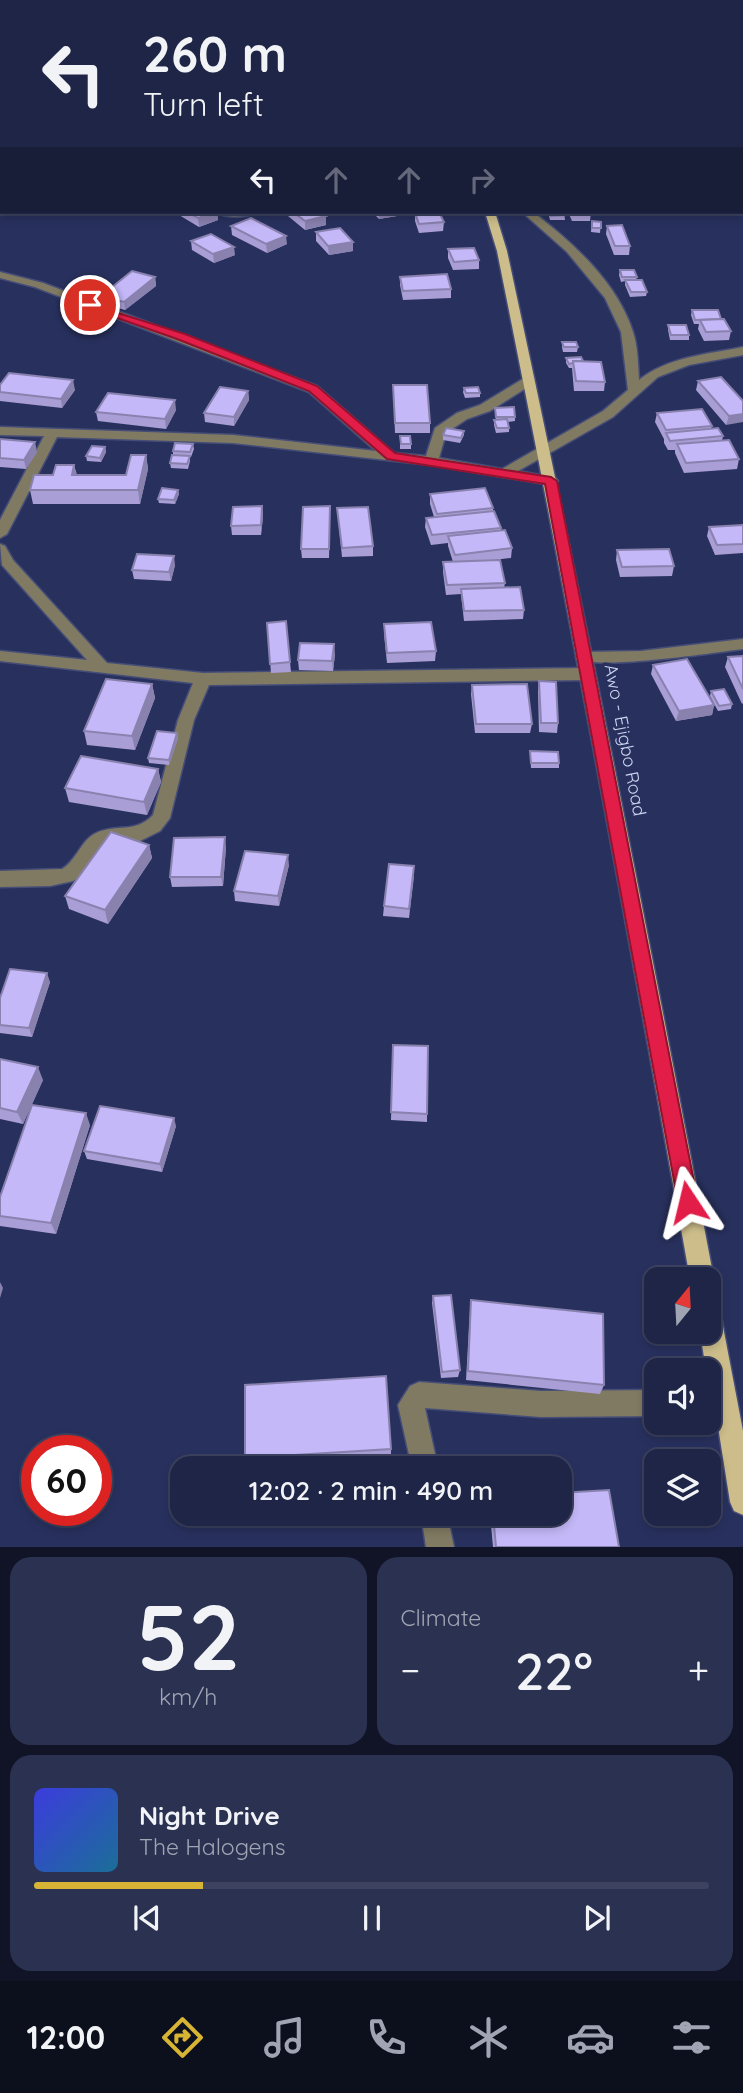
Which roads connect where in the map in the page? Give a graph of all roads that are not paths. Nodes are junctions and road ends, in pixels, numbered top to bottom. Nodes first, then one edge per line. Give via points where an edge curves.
1 (491, 214) edge
2 (530, 214) edge
3 (0, 275) edge
4 (743, 351) edge
5 (530, 380) junction
6 (634, 392) junction
7 (0, 431) edge
8 (52, 433) junction
9 (544, 450) junction
10 (391, 456) junction
11 (431, 461) junction
12 (505, 473) junction
13 (551, 481) junction
14 (0, 534) edge
15 (0, 549) edge
16 (743, 645) edge
17 (0, 656) edge
18 (101, 666) junction
19 (585, 666) junction
20 (203, 679) junction
21 (0, 879) edge
22 (700, 1267) edge
23 (644, 1403) edge
24 (721, 1422) edge
25 (422, 1456) edge
26 (743, 1502) edge
27 (436, 1526) edge
28 (440, 1547) edge

1 - 5 main road, Awo - Ejigbo Road
2 - 6 street via 557,235 613,301 628,334
3 - 10 street via 39,285 313,389
4 - 6 street via 668,367
5 - 9 main road, Awo - Ejigbo Road
5 - 11 street via 440,431
6 - 9 street via 608,414
7 - 8 street
8 - 10 street via 233,439
8 - 14 street
9 - 12 street
9 - 13 main road, Awo - Ejigbo Road
10 - 11 street
11 - 12 street
12 - 13 street
13 - 19 main road, Awo - Ejigbo Road
15 - 18 street
16 - 19 street
17 - 18 street
18 - 20 street
19 - 20 street
19 - 22 main road, Awo - Ejigbo Road
20 - 21 street via 186,720 161,818 151,832 100,839 80,867 66,876
23 - 25 street via 541,1404 419,1395 411,1405
24 - 26 main road
27 - 28 street

